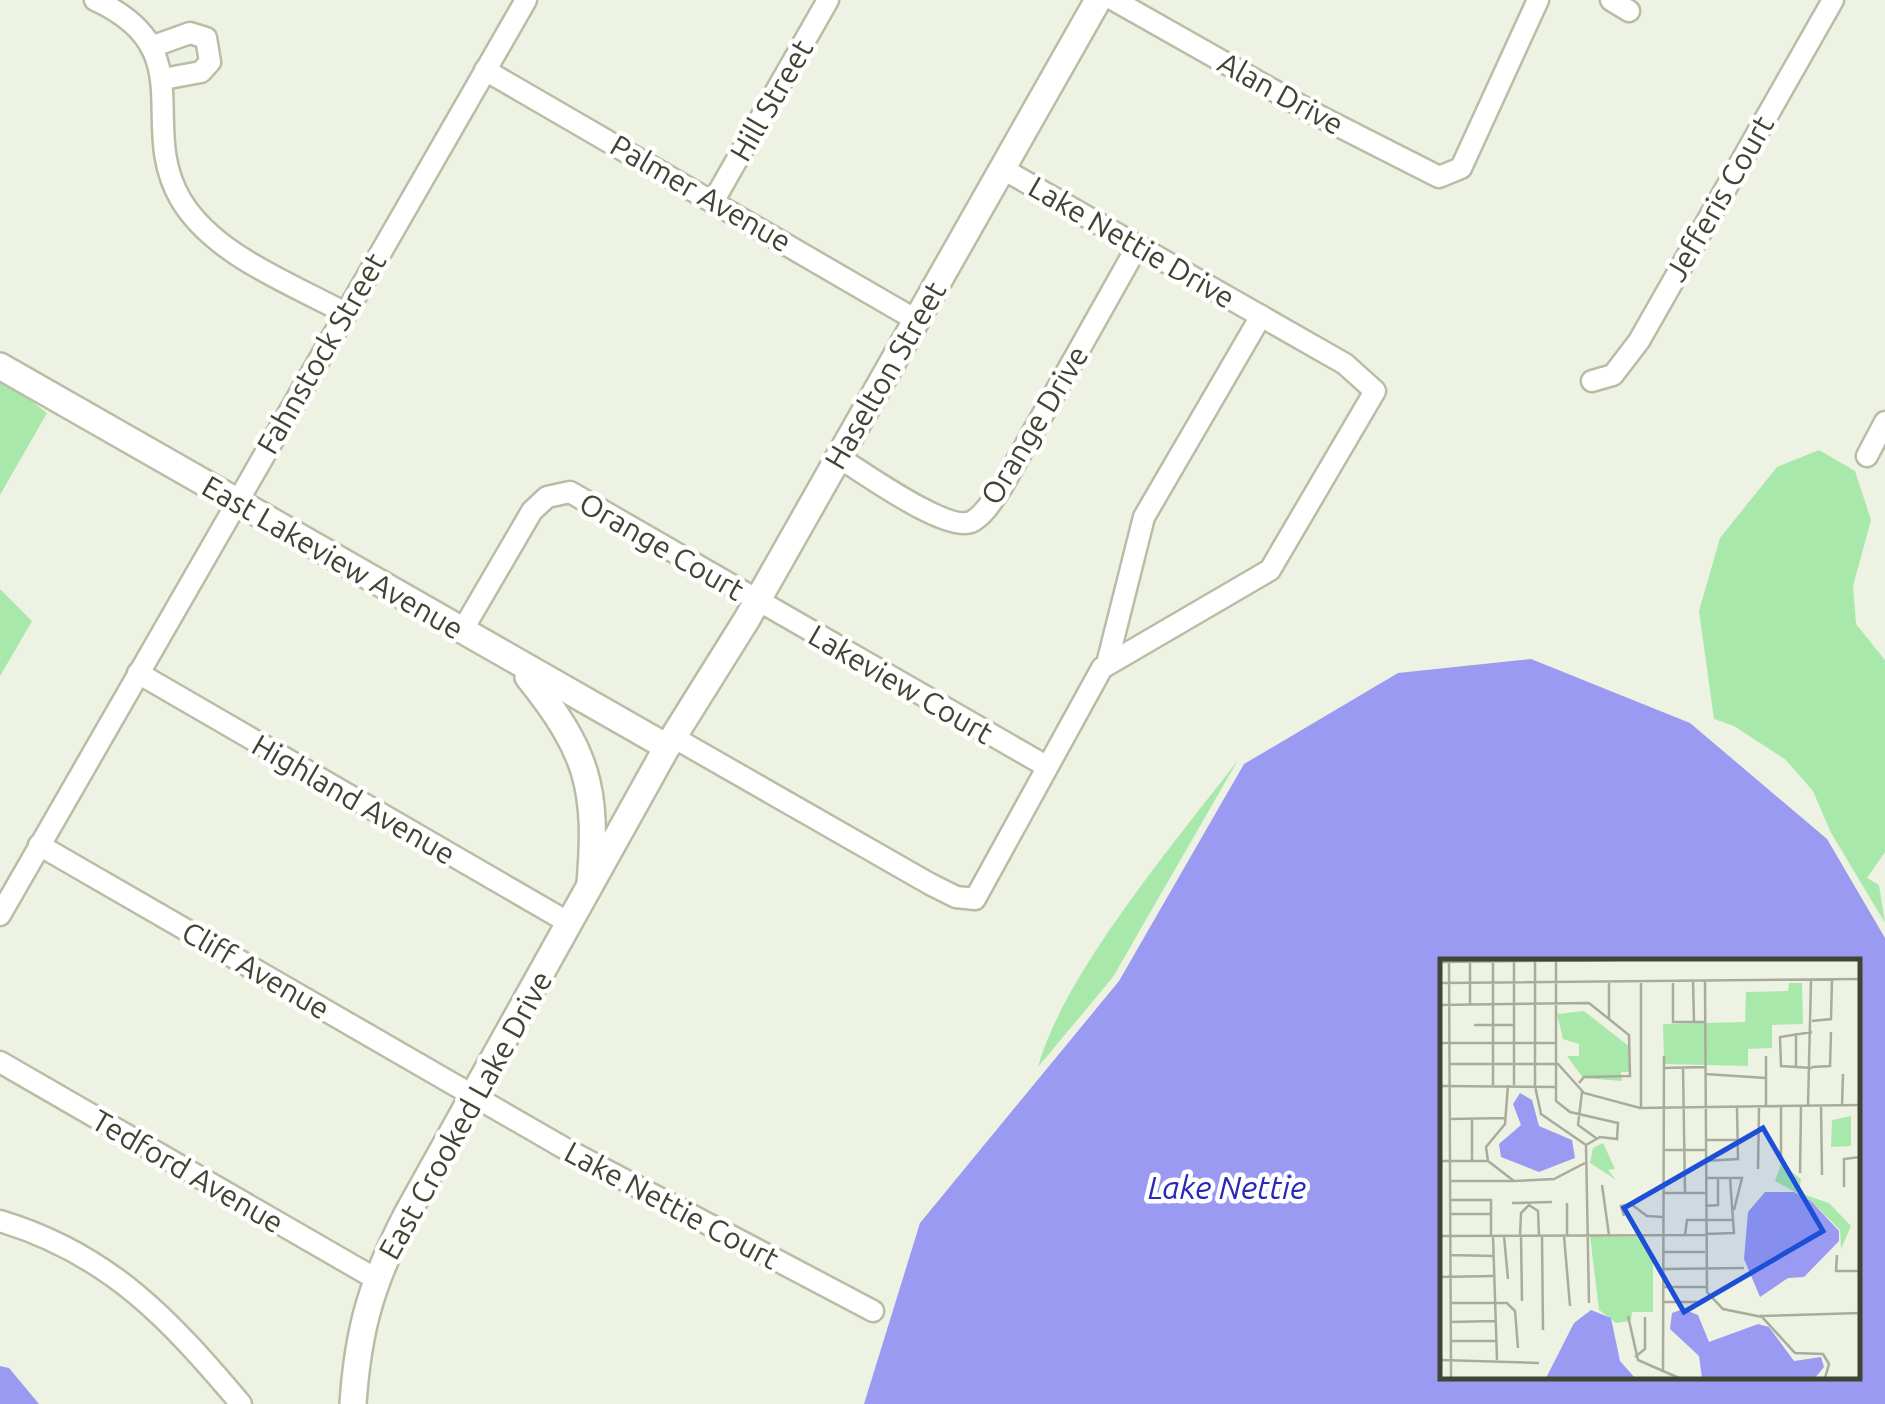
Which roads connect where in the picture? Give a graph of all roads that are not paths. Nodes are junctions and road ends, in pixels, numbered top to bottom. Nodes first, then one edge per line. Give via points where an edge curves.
1 (95, 0) edge
2 (526, 0) edge
3 (828, 0) edge
4 (1098, 0) edge
5 (1114, 0) edge
6 (1538, 0) edge
7 (1833, 0) edge
8 (152, 48) junction
9 (484, 70) junction
10 (163, 79) junction
11 (1002, 169) junction
12 (714, 200) junction
13 (1138, 244) junction
14 (344, 313) junction
15 (1261, 316) junction
16 (916, 320) junction
17 (0, 366) edge
18 (1592, 381) dead end
19 (1885, 422) edge
20 (1867, 456) dead end
21 (838, 457) junction
22 (236, 501) junction
23 (757, 601) junction
24 (462, 631) junction
25 (1108, 664) junction
26 (519, 665) junction
27 (138, 673) junction
28 (670, 742) junction
29 (1046, 766) junction
30 (39, 845) junction
31 (589, 892) junction
32 (0, 915) edge
33 (571, 924) junction
34 (0, 1062) edge
35 (474, 1094) junction
36 (0, 1222) edge
37 (376, 1279) junction
38 (873, 1311) dead end
39 (241, 1404) edge
40 (353, 1404) edge

1 - 8 street via 122,16
2 - 9 street, Fahnstock Street
3 - 12 street, Hill Street
4 - 11 street, Haselton Street
5 - 6 street, Alan Drive via 1382,149 1431,174 1450,175 1466,158
7 - 18 street, Jefferis Court via 1639,342 1613,374
8 - 10 street
8 - 10 street via 190,32 206,38 210,48 201,72
9 - 12 street, Palmer Avenue
9 - 14 street, Fahnstock Street
10 - 14 street via 167,165 193,217 231,250
11 - 13 street, Lake Nettie Drive
11 - 16 street, Haselton Street
12 - 16 street, Palmer Avenue
13 - 15 street, Lake Nettie Drive
13 - 21 street, Orange Drive via 980,516 944,522
14 - 22 street, Fahnstock Street
15 - 25 street via 1144,517
15 - 25 street, Lake Nettie Drive via 1345,364 1367,380 1374,396 1270,570
16 - 21 street, Haselton Street
17 - 22 street, East Lakeview Avenue
19 - 20 street
21 - 23 street, Haselton Street
22 - 24 street, East Lakeview Avenue
22 - 27 street, Fahnstock Street
23 - 24 street, Orange Court via 578,495 557,492 532,511
23 - 28 street, Haselton Street
23 - 29 street, Lakeview Court
24 - 26 street, East Lakeview Avenue
25 - 29 street
26 - 28 street, East Lakeview Avenue
26 - 31 street, East Crooked Lake Drive via 562,720 583,762 593,816
27 - 30 street, Fahnstock Street
27 - 33 street, Highland Avenue
28 - 29 street, East Lakeview Avenue via 930,884 975,899
28 - 31 street, East Crooked Lake Drive
30 - 32 street, Fahnstock Street
30 - 35 street, Cliff Avenue
31 - 33 street, East Crooked Lake Drive
33 - 35 street, East Crooked Lake Drive
34 - 37 street, Tedford Avenue
35 - 37 street, East Crooked Lake Drive
35 - 38 street, Lake Nettie Court via 696,1221
36 - 39 street via 53,1242 130,1286
37 - 40 street, East Crooked Lake Drive via 357,1340

